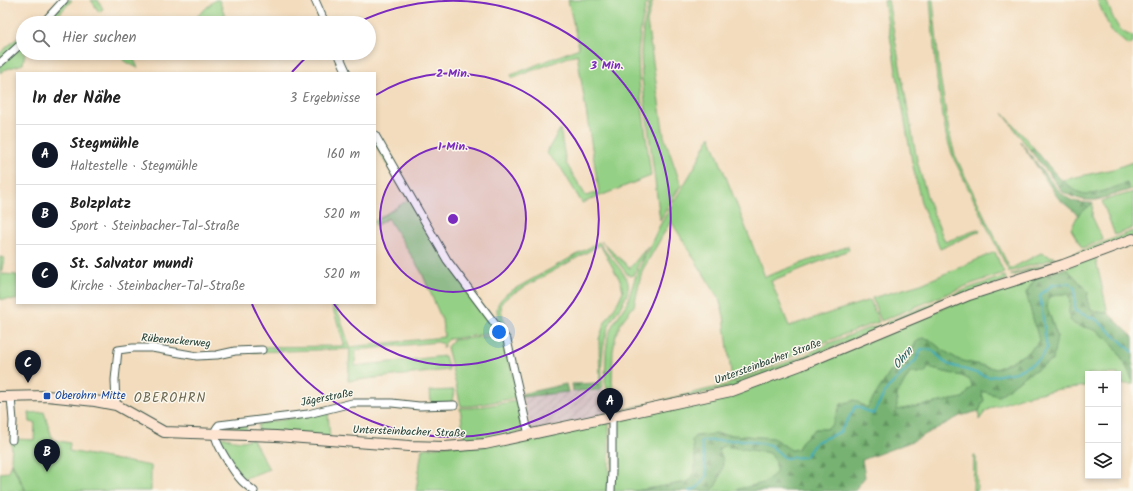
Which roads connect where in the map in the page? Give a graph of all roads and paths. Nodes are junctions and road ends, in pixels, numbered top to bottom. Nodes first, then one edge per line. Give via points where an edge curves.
1 (64, 0) edge
2 (315, 0) edge
3 (49, 16) edge
4 (322, 16) edge
5 (16, 48) edge
6 (341, 60) edge
7 (0, 63) edge
8 (347, 72) edge
9 (376, 137) edge
10 (1133, 239) edge
11 (262, 350) dead end
12 (0, 397) edge
13 (11, 397) junction
14 (116, 405) junction
15 (454, 405) dead end
16 (612, 416) junction
17 (253, 421) junction
18 (214, 433) junction
19 (253, 435) junction
20 (529, 435) junction
21 (12, 440) dead end
22 (254, 491) edge
23 (611, 491) edge

1 - 3 street
2 - 4 street
5 - 7 street
6 - 8 street
9 - 20 street via 447,260 507,340
10 - 16 main road, Untersteinbacher Straße via 1063,266 969,295 731,391
11 - 14 street, Rübenackerweg via 235,351 217,356 197,356 152,348 118,350
12 - 13 main road, Untersteinbacher Straße
13 - 14 main road, Untersteinbacher Straße via 47,396 95,400
13 - 21 street
14 - 18 main road, Untersteinbacher Straße via 164,432
15 - 17 street, Jägerstraße via 352,403 308,414
16 - 20 main road, Untersteinbacher Straße
16 - 23 street
17 - 18 street, Jägerstraße via 219,425
17 - 19 street
18 - 19 main road, Untersteinbacher Straße
18 - 22 street via 233,470
19 - 20 main road, Untersteinbacher Straße via 444,447 485,444

